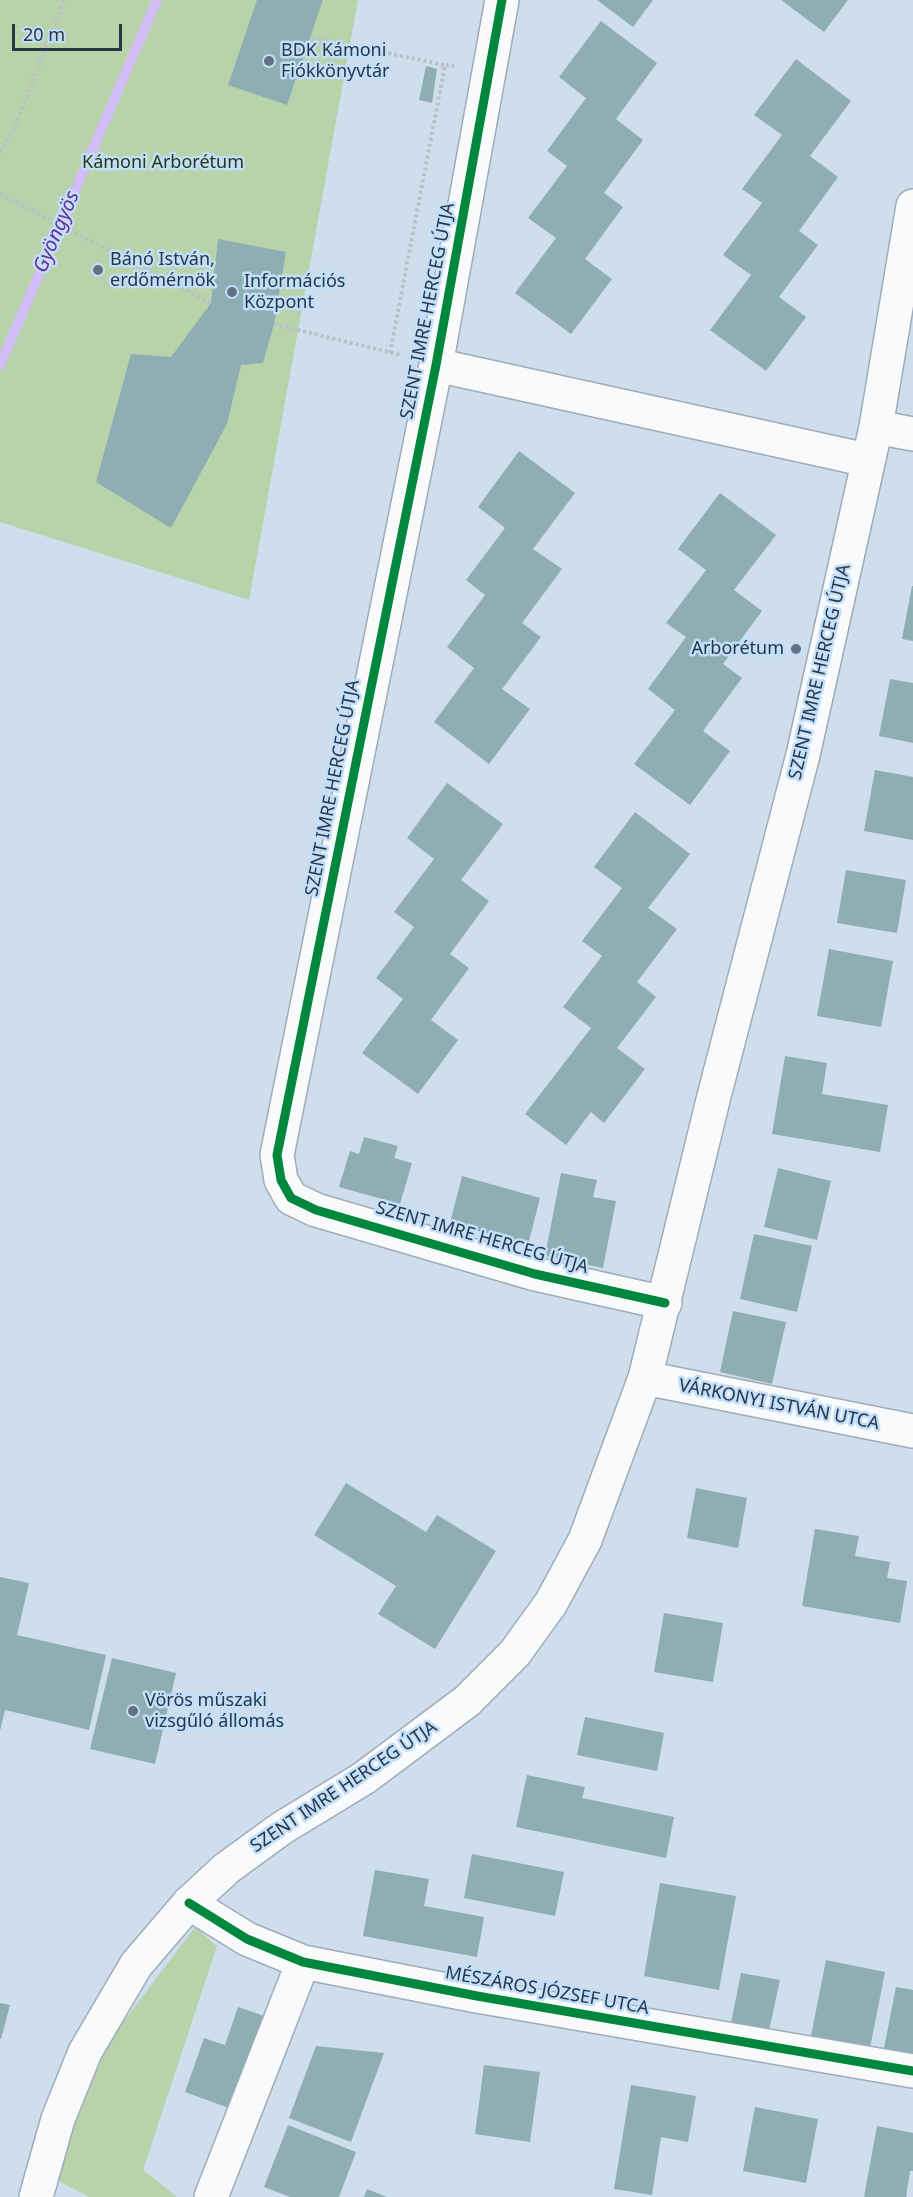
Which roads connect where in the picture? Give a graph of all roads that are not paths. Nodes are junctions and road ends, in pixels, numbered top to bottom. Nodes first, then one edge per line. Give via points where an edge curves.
1 (502, 0) edge
2 (913, 206) edge
3 (436, 364) junction
4 (876, 427) junction
5 (913, 434) edge
6 (867, 460) junction
7 (665, 1303) junction
8 (645, 1378) junction
9 (913, 1431) edge
10 (189, 1904) junction
11 (303, 1962) junction
12 (913, 2071) edge
13 (36, 2197) edge
14 (211, 2197) edge

1 - 3 street, SZENT IMRE HERCEG ÚTJA
2 - 4 street, SZENT IMRE HERCEG ÚTJA
3 - 6 street, SZENT IMRE HERCEG ÚTJA
3 - 7 street, SZENT IMRE HERCEG ÚTJA via 277,1155 281,1180 291,1198 316,1210 535,1274
4 - 5 street
4 - 6 street, SZENT IMRE HERCEG ÚTJA
6 - 7 street, SZENT IMRE HERCEG ÚTJA via 803,755 714,1096
7 - 8 street, SZENT IMRE HERCEG ÚTJA
8 - 9 street, VÁRKONYI ISTVÁN UTCA
8 - 10 street, SZENT IMRE HERCEG ÚTJA via 585,1540 551,1604 514,1653 466,1701 418,1740 282,1828 227,1868
10 - 11 street, MÉSZÁROS JÓZSEF UTCA via 247,1939
10 - 13 street, SZENT IMRE HERCEG ÚTJA via 136,1965 86,2052 58,2119
11 - 12 street, MÉSZÁROS JÓZSEF UTCA
11 - 14 street

